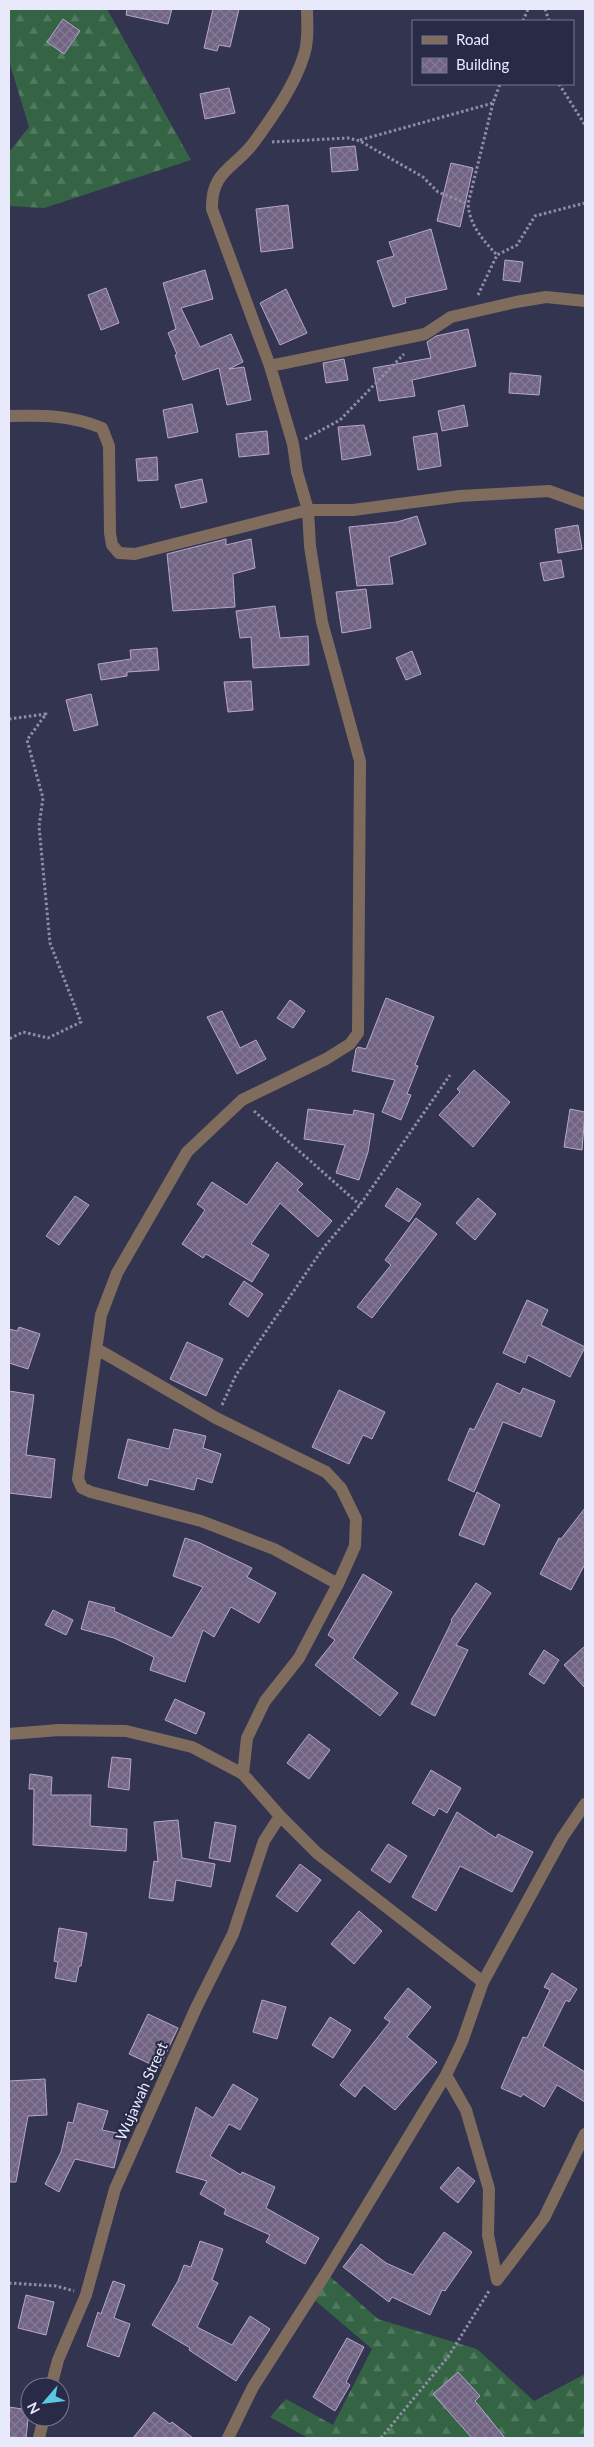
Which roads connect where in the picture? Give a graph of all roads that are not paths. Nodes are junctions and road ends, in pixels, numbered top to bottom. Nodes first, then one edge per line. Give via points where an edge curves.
1 (307, 9) edge
2 (585, 301) edge
3 (270, 366) junction
4 (9, 416) edge
5 (585, 504) edge
6 (308, 510) junction
7 (97, 1349) junction
8 (338, 1584) junction
9 (9, 1734) edge
10 (244, 1774) junction
11 (585, 1804) edge
12 (280, 1816) junction
13 (483, 1982) junction
14 (446, 2075) junction
15 (585, 2134) edge
16 (54, 2377) edge
17 (228, 2438) edge

1 - 3 street via 304,55 286,94 253,143 218,179 212,194 212,209
2 - 3 street via 546,297 516,302 450,317 425,334
3 - 6 street
4 - 6 street via 81,419 102,428 109,446 110,533 112,545 119,554 135,554
5 - 6 street via 549,491 460,496 353,510
6 - 7 street via 322,622 360,760 358,1033 350,1044 326,1059 242,1100 187,1152 117,1273 101,1315
7 - 8 street via 216,1418 326,1472 341,1488 356,1519 355,1546
7 - 8 street via 78,1478 82,1488 201,1521 274,1549
8 - 10 street via 299,1658 265,1700 247,1738
9 - 10 street via 59,1730 126,1732 192,1747
10 - 12 street
11 - 13 street via 562,1838
12 - 13 street via 318,1853
12 - 16 street, Wujawah Street via 264,1841 233,1934 114,2189 86,2295
13 - 14 street via 462,2042
14 - 15 street via 466,2110 489,2190 488,2234 497,2280 544,2218
14 - 17 street via 253,2387

